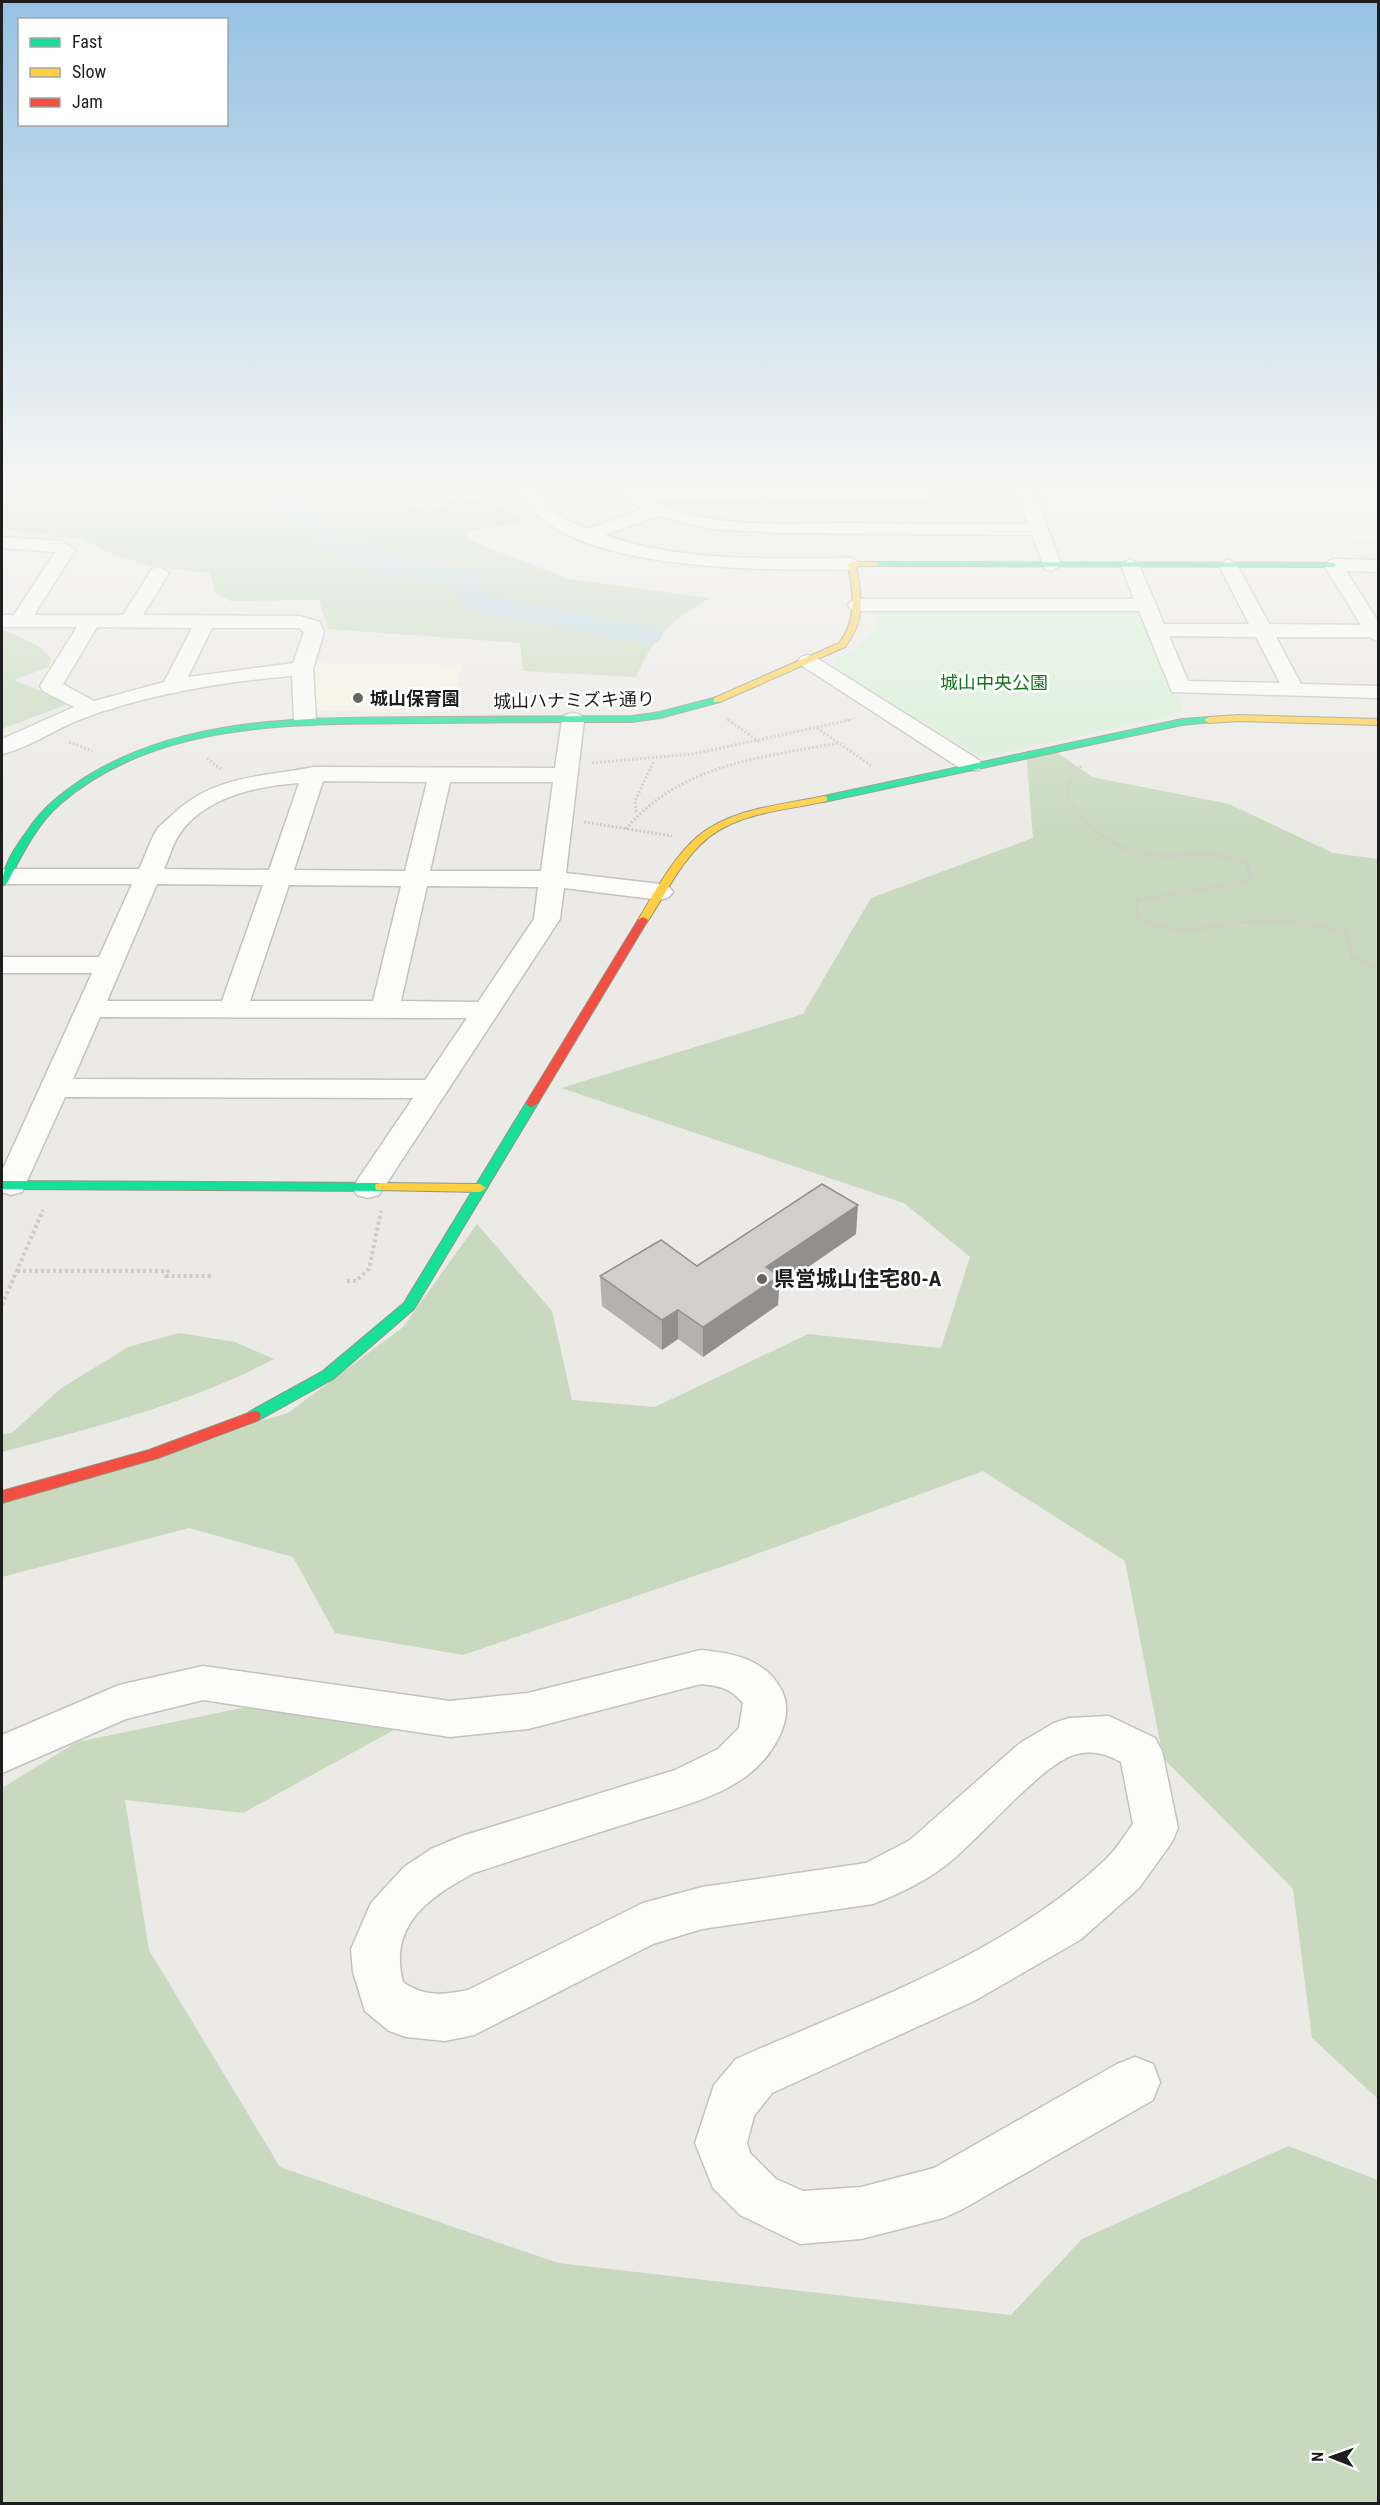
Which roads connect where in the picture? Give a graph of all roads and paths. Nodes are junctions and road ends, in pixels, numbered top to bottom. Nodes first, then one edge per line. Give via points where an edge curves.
1 (25, 603) edge
2 (141, 603) edge
3 (1248, 603) edge
4 (1358, 603) edge
5 (858, 604) joint
6 (1147, 605) joint
7 (11, 621) edge
8 (91, 621) junction
9 (130, 621) junction
10 (205, 621) junction
11 (1157, 630) junction
12 (1263, 631) junction
13 (1378, 633) edge
14 (808, 661) junction
15 (302, 669) junction
16 (173, 686) junction
17 (1293, 688) junction
18 (1378, 692) edge
19 (706, 706) junction
20 (91, 708) junction
21 (886, 711) junction
22 (305, 720) junction
23 (573, 720) junction
24 (1378, 722) edge
25 (817, 728) junction
26 (37, 729) junction
27 (186, 740) junction
28 (760, 742) junction
29 (838, 743) junction
30 (2, 747) edge
31 (654, 761) junction
32 (122, 764) junction
33 (1084, 764) dead end
34 (971, 765) junction
35 (566, 769) junction
36 (314, 774) junction
37 (440, 775) junction
38 (894, 783) junction
39 (241, 786) junction
40 (636, 813) junction
41 (560, 819) junction
42 (626, 829) junction
43 (699, 840) junction
44 (148, 877) junction
45 (278, 878) junction
46 (416, 879) junction
47 (552, 879) junction
48 (3, 880) edge
49 (660, 892) junction
50 (2, 965) edge
51 (109, 965) junction
52 (1378, 968) edge
53 (89, 1009) junction
54 (233, 1010) junction
55 (385, 1010) junction
56 (486, 1011) junction
57 (54, 1088) junction
58 (433, 1089) junction
59 (6, 1185) edge
60 (480, 1188) junction
61 (377, 1196) junction
62 (44, 1207) dead end
63 (17, 1271) junction
64 (213, 1276) dead end
65 (347, 1281) dead end
66 (2, 1305) edge
67 (2, 1497) edge
68 (2, 1755) edge
69 (1135, 2082) dead end

1 - 7 street
2 - 9 street
3 - 12 street
4 - 13 street
5 - 6 street
5 - 14 street, 城山ハナミズキ通り via 860,619 853,636
6 - 11 street
7 - 8 street
8 - 9 street
8 - 20 street via 51,686
9 - 10 street
10 - 15 street via 300,622 313,626
10 - 16 street
11 - 12 street
11 - 17 street via 1180,687
12 - 13 street
12 - 17 street
14 - 19 street, 城山ハナミズキ通り
14 - 21 street
15 - 16 street via 247,673
15 - 22 street
16 - 20 street
17 - 18 street
19 - 23 street, 城山ハナミズキ通り via 660,717
19 - 28 path
20 - 26 street
21 - 25 path
21 - 34 street
22 - 23 street, 城山ハナミズキ通り
22 - 27 street, 城山ハナミズキ通り via 248,726
23 - 35 street
24 - 34 street via 1239,718 1182,722
25 - 28 path
25 - 29 path
26 - 30 street
26 - 32 path
27 - 32 street, 城山ハナミズキ通り
27 - 39 path
28 - 31 path
29 - 38 path
29 - 40 path via 679,782
31 - 35 path
31 - 40 path via 635,801
32 - 48 street, 城山ハナミズキ通り via 80,786 40,819
33 - 52 path via 1071,777 1066,795 1076,814 1100,834 1126,849 1147,855 1220,853 1247,863 1250,874 1246,882 1137,900 1137,917 1150,927 1180,932 1251,922 1331,927 1347,933 1352,957
34 - 38 street
35 - 37 street
35 - 41 street
36 - 37 street
36 - 39 street
36 - 45 street
37 - 46 street
38 - 43 street via 751,814
39 - 44 street via 209,798 178,820 168,832
40 - 42 path
41 - 42 path
41 - 47 street
42 - 43 path
43 - 49 street
44 - 45 street
44 - 48 street
44 - 51 street
45 - 46 street
45 - 54 street
46 - 47 street
46 - 55 street
47 - 49 street
47 - 56 street via 547,919
49 - 60 street
50 - 51 street
51 - 53 street
53 - 54 street
53 - 57 street
54 - 55 street
55 - 56 street
56 - 58 street
57 - 58 street
57 - 59 street
58 - 61 street
59 - 61 street
60 - 61 street
60 - 67 street via 409,1306 351,1358 299,1394 191,1443
61 - 65 path via 380,1212 369,1269 356,1281
62 - 63 path
63 - 64 path via 168,1271 166,1275
63 - 66 path
68 - 69 street via 119,1703 203,1683 450,1719 528,1711 701,1667 733,1670 749,1681 764,1696 764,1713 758,1737 733,1762 686,1786 462,1856 429,1873 389,1911 374,1950 382,1995 406,2014 445,2018 474,2013 644,1925 702,1908 873,1883 926,1854 1035,1756 1069,1736 1109,1734 1140,1750 1156,1828 1123,1874 1063,1925 957,1985 754,2076 732,2103 721,2143 731,2170 758,2197 800,2218 861,2213 943,2192

